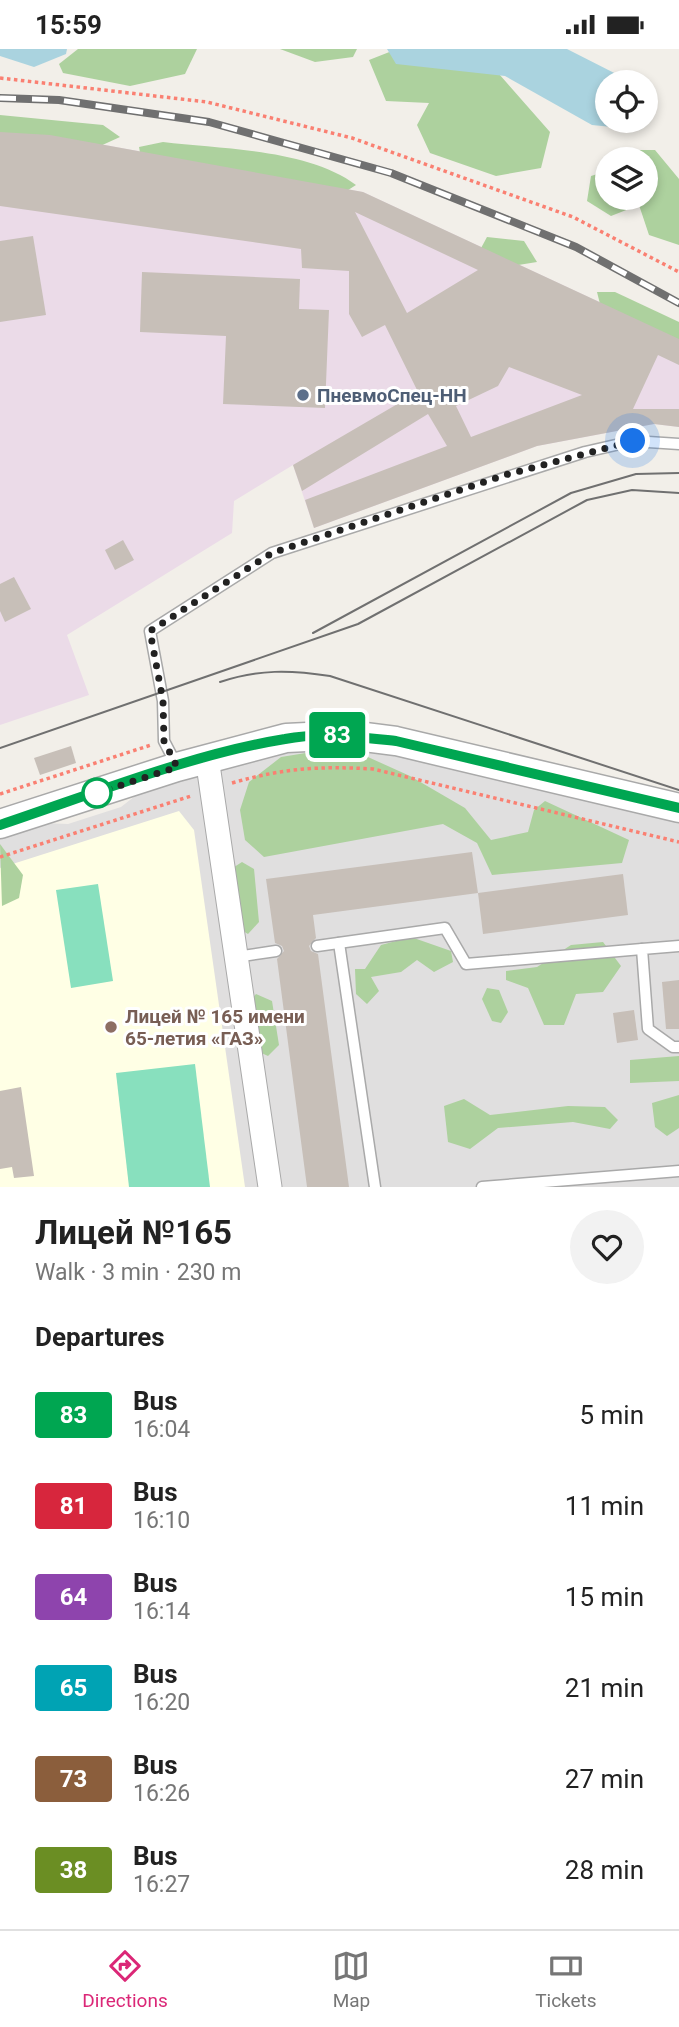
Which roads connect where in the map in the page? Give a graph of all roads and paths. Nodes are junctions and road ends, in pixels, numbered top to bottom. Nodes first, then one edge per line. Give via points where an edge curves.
1 (0, 78) edge
2 (679, 272) edge
3 (679, 444) edge
4 (164, 741) junction
5 (207, 758) junction
6 (177, 767) junction
7 (212, 789) junction
8 (0, 794) edge
9 (679, 808) edge
10 (0, 824) edge
11 (679, 842) edge
12 (0, 857) edge
13 (340, 943) junction
14 (317, 946) dead end
15 (679, 946) edge
16 (642, 949) junction
17 (276, 951) dead end
18 (236, 957) junction
19 (679, 1047) edge
20 (679, 1171) edge
21 (270, 1187) edge
22 (375, 1187) edge
23 (482, 1187) edge

1 - 2 path via 207,102 352,138 573,217
3 - 4 lane via 633,441 585,452 272,553 150,631 163,701
4 - 6 lane
4 - 8 path
5 - 6 street
5 - 7 street
5 - 9 street via 286,738 349,735 396,741
6 - 10 street
7 - 11 path via 277,770 373,769
7 - 12 path
7 - 18 street
13 - 14 lane
13 - 16 lane via 445,928 466,964
13 - 22 lane
15 - 16 lane
16 - 19 lane via 648,1029
17 - 18 lane
18 - 21 street
20 - 23 lane

